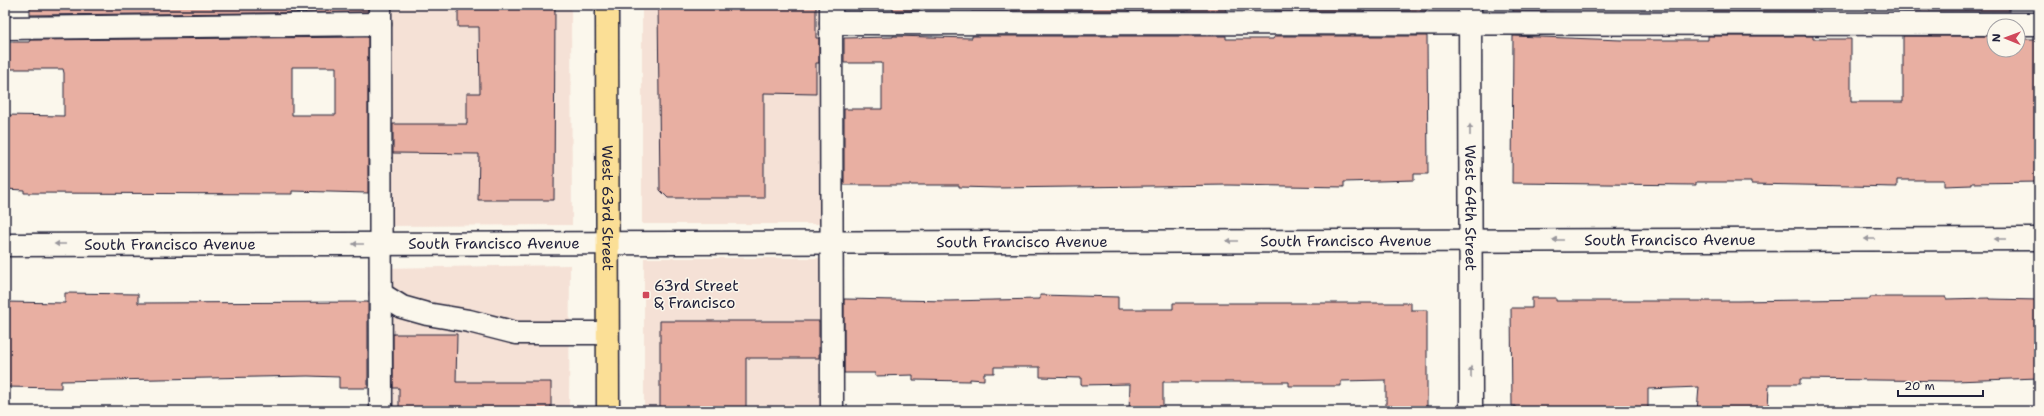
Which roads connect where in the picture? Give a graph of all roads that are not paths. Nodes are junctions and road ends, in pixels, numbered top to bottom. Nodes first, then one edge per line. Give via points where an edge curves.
1 (607, 5) edge
2 (380, 14) edge
3 (831, 14) edge
4 (1470, 14) edge
5 (2039, 24) edge
6 (5, 28) edge
7 (2039, 239) edge
8 (1471, 240) junction
9 (831, 242) junction
10 (607, 243) junction
11 (381, 244) junction
12 (5, 245) edge
13 (381, 294) junction
14 (607, 333) junction
15 (382, 411) edge
16 (608, 411) edge
17 (832, 411) edge
18 (1471, 411) edge

1 - 10 main road, West 63rd Street
2 - 6 street
2 - 11 street
3 - 4 street
3 - 9 street
4 - 5 street
8 -> 4 street, West 64th Street
7 -> 8 street, South Francisco Avenue
8 -> 9 street, South Francisco Avenue
18 -> 8 street, West 64th Street
9 - 10 street, South Francisco Avenue
9 - 17 street
10 - 11 street, South Francisco Avenue
10 - 14 main road, West 63rd Street
11 -> 12 street, South Francisco Avenue
11 - 13 street
13 - 14 street via 402,307 427,314 469,320 516,333
13 - 15 street
14 - 16 main road, West 63rd Street

